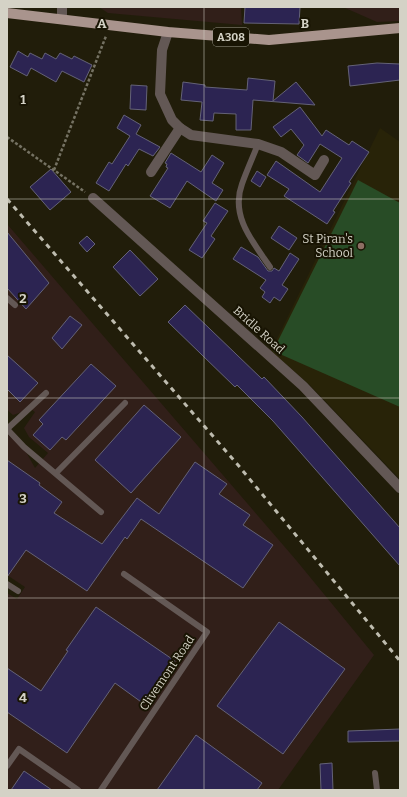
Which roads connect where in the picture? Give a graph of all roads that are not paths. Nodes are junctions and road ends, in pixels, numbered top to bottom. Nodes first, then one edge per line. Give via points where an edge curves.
1 (62, 7) edge
2 (7, 13) edge
3 (62, 18) junction
4 (400, 28) edge
5 (168, 32) junction
6 (180, 128) junction
7 (258, 144) junction
8 (324, 160) dead end
9 (151, 172) dead end
10 (93, 198) road end
11 (270, 267) dead end
12 (7, 298) edge
13 (15, 305) dead end
14 (46, 393) dead end
15 (125, 403) dead end
16 (7, 429) edge
17 (56, 473) junction
18 (400, 488) edge
19 (101, 512) dead end
20 (124, 574) dead end
21 (7, 584) edge
22 (18, 591) dead end
23 (7, 766) edge
24 (375, 773) dead end
25 (78, 790) edge
26 (101, 790) edge
27 (376, 790) edge

1 - 3 street
2 - 3 main road, A308
3 - 5 main road, A308
4 - 5 main road, A308 via 269,40
5 - 6 street via 162,50 160,94 172,120
6 - 7 street via 191,135
6 - 9 street
7 - 8 street via 281,152 315,175
7 - 11 lane via 241,185 238,207 243,227
10 - 18 street, Bridle Road via 303,386
12 - 13 lane
14 - 16 lane
15 - 17 lane
16 - 17 lane via 24,447
17 - 19 lane
20 - 26 lane, Clivemont Road via 207,632
21 - 22 lane
23 - 25 lane via 20,749
24 - 27 lane

